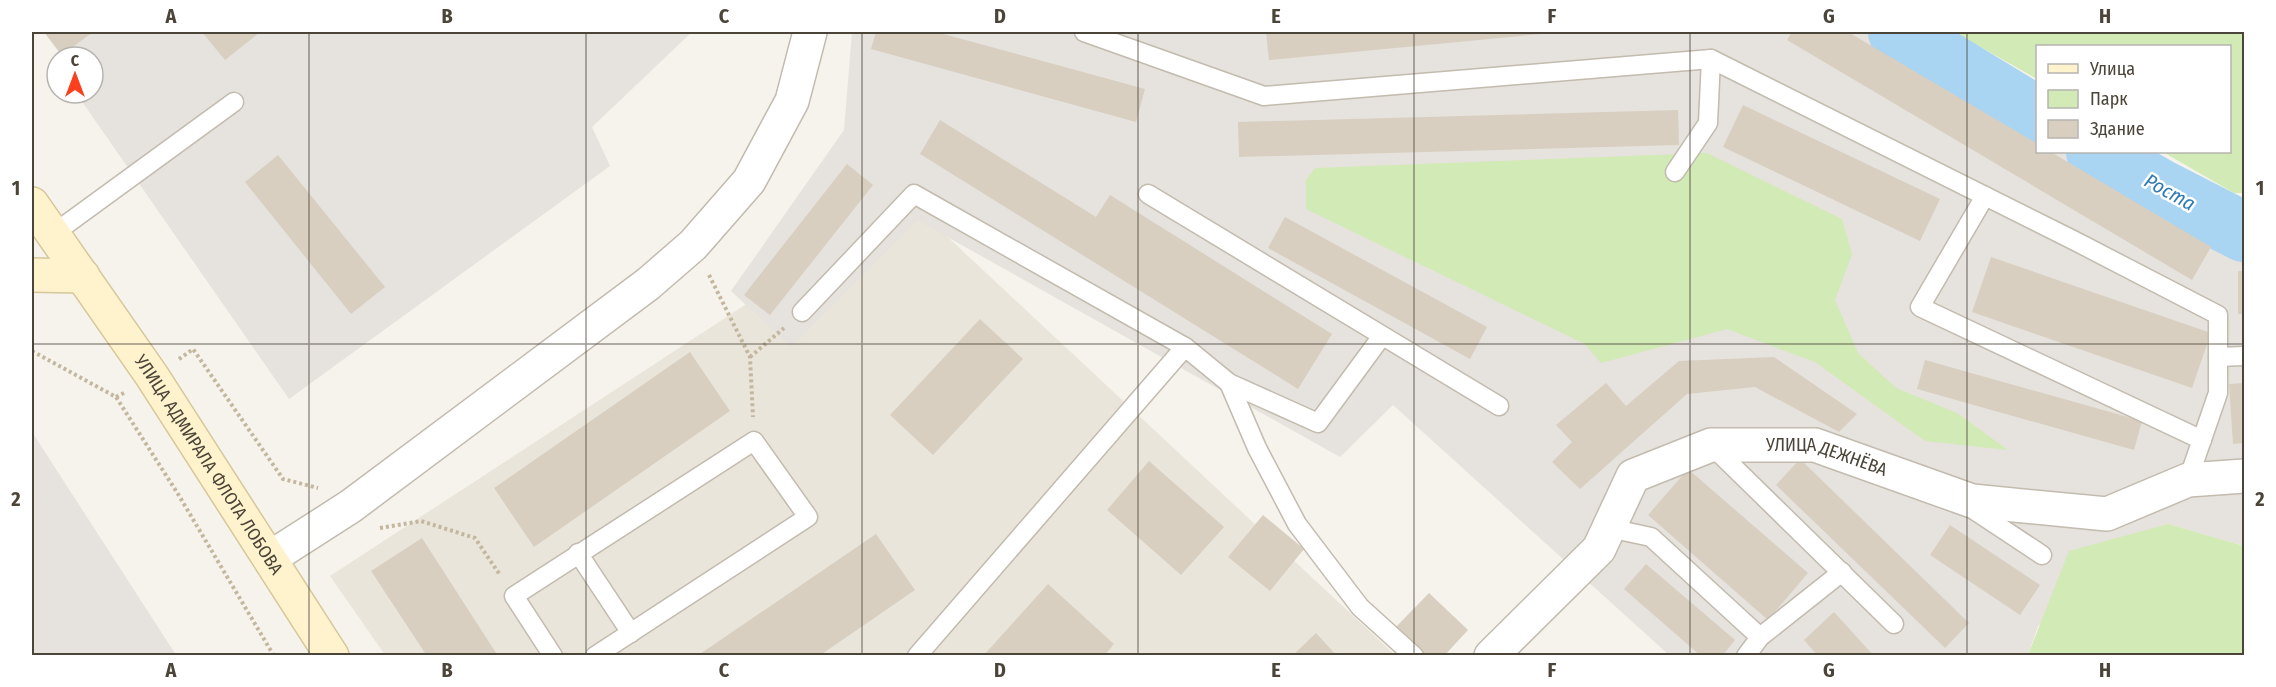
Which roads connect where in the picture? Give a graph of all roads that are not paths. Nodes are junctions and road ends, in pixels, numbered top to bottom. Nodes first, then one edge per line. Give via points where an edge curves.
1 (810, 32) edge
2 (1084, 32) edge
3 (1711, 59) junction
4 (234, 102) dead end
5 (1675, 172) dead end
6 (1148, 194) dead end
7 (1985, 196) junction
8 (32, 204) edge
9 (53, 234) junction
10 (32, 275) edge
11 (83, 276) junction
12 (802, 312) road end
13 (1383, 336) junction
14 (1185, 347) junction
15 (2244, 356) edge
16 (2218, 357) junction
17 (1229, 383) junction
18 (1499, 406) dead end
19 (2202, 440) junction
20 (1711, 445) junction
21 (2244, 476) edge
22 (2188, 480) junction
23 (1943, 490) junction
24 (1609, 528) junction
25 (578, 553) junction
26 (2042, 555) dead end
27 (270, 558) junction
28 (1842, 572) junction
29 (1894, 624) dead end
30 (632, 633) junction
31 (1760, 637) junction
32 (332, 656) edge
33 (553, 656) edge
34 (595, 656) edge
35 (917, 656) edge
36 (1414, 656) edge
37 (1491, 656) edge
38 (1746, 656) edge

1 - 27 street via 792,101 749,181 693,244 648,284 351,506
2 - 3 lane via 1264,96
3 - 5 lane via 1708,123
3 - 7 lane
4 - 9 lane
6 - 13 lane
7 - 16 lane via 2218,315
7 - 19 lane via 1920,307
8 - 9 street, УЛИЦА АДМИРАЛА ФЛОТА ЛОБОВА
9 - 11 street, УЛИЦА АДМИРАЛА ФЛОТА ЛОБОВА
10 - 11 street
11 - 27 street, УЛИЦА АДМИРАЛА ФЛОТА ЛОБОВА
12 - 14 lane via 914,194
13 - 17 lane via 1318,423
13 - 18 lane
14 - 17 lane
14 - 35 lane
15 - 16 lane
16 - 19 lane via 2218,393
17 - 36 lane via 1257,448 1297,524 1360,607
19 - 22 lane
20 - 23 street, УЛИЦА ДЕЖНЁВА via 1815,445
20 - 24 street, УЛИЦА ДЕЖНЁВА via 1633,476
20 - 28 lane
21 - 22 street, УЛИЦА ДЕЖНЁВА
22 - 23 street, УЛИЦА ДЕЖНЁВА via 2107,514 1972,501
23 - 26 lane
24 - 31 lane via 1651,537
24 - 37 street, УЛИЦА ДЕЖНЁВА via 1599,549
25 - 30 lane
25 - 30 lane via 754,441 808,517
25 - 33 lane via 513,596
27 - 32 street, УЛИЦА АДМИРАЛА ФЛОТА ЛОБОВА
28 - 29 lane
28 - 31 lane
30 - 34 lane
31 - 38 lane

